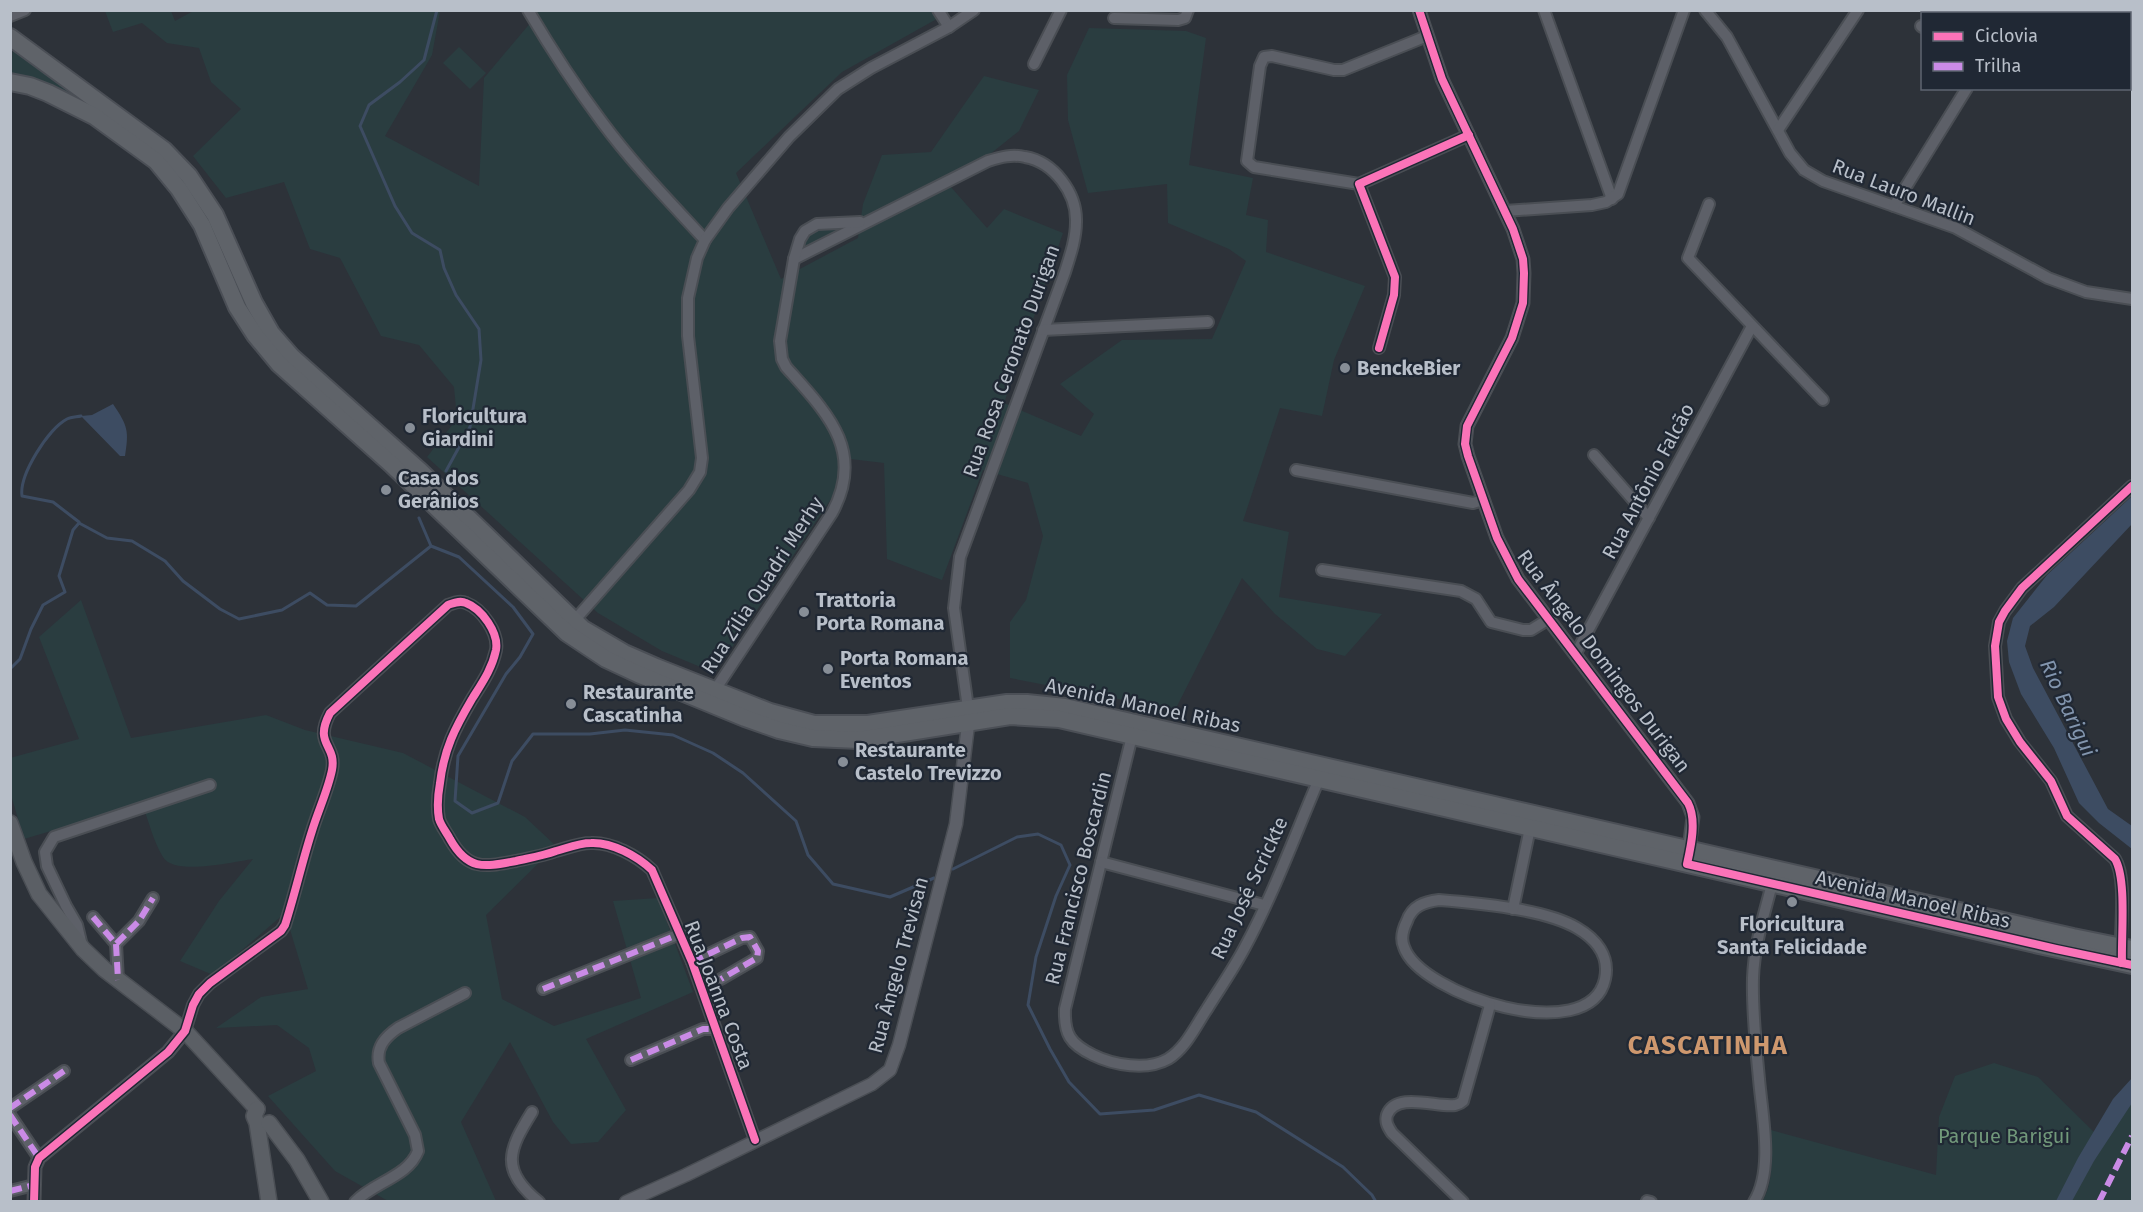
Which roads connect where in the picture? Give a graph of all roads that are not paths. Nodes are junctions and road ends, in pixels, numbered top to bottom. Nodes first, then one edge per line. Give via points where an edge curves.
1 (25, 10) edge
2 (528, 10) edge
3 (938, 10) edge
4 (974, 10) edge
5 (1061, 10) edge
6 (1188, 10) edge
7 (1419, 10) edge
8 (1544, 10) edge
9 (1684, 10) edge
10 (1705, 10) edge
11 (1858, 10) edge
12 (10, 16) edge
13 (1114, 18) dead end
14 (949, 27) junction
15 (1427, 36) junction
16 (10, 37) edge
17 (1034, 64) dead end
18 (12, 82) edge
19 (1966, 90) edge
20 (1778, 130) junction
21 (1468, 135) junction
22 (1359, 184) junction
23 (1612, 199) junction
24 (1709, 204) dead end
25 (1894, 206) junction
26 (1505, 211) junction
27 (870, 221) junction
28 (705, 240) junction
29 (794, 259) junction
30 (2133, 299) edge
31 (1208, 322) dead end
32 (1752, 326) junction
33 (1043, 330) junction
34 (1380, 348) dead end
35 (1823, 400) dead end
36 (1594, 454) dead end
37 (397, 459) junction
38 (1296, 470) dead end
39 (2133, 486) edge
40 (1483, 500) junction
41 (1649, 518) junction
42 (1322, 570) dead end
43 (1549, 619) junction
44 (571, 627) junction
45 (1576, 654) junction
46 (715, 690) junction
47 (682, 693) junction
48 (969, 715) junction
49 (1116, 718) junction
50 (1078, 723) junction
51 (1172, 730) junction
52 (1132, 736) junction
53 (1312, 763) junction
54 (1346, 771) junction
55 (1293, 773) junction
56 (1319, 779) junction
57 (210, 785) dead end
58 (1516, 809) junction
59 (1473, 814) junction
60 (1573, 822) junction
61 (10, 823) edge
62 (1530, 828) junction
63 (1688, 857) junction
64 (1101, 862) junction
65 (1772, 884) junction
66 (153, 898) dead end
67 (1264, 905) junction
68 (1513, 909) junction
69 (93, 917) dead end
70 (680, 934) junction
71 (116, 944) junction
72 (83, 949) junction
73 (2127, 956) edge
74 (692, 962) junction
75 (721, 979) dead end
76 (118, 980) junction
77 (543, 989) dead end
78 (465, 993) dead end
79 (1490, 1005) junction
80 (715, 1029) junction
81 (1065, 1030) joint
82 (185, 1031) junction
83 (631, 1060) dead end
84 (64, 1071) dead end
85 (10, 1108) edge
86 (532, 1112) dead end
87 (10, 1115) edge
88 (261, 1118) junction
89 (755, 1140) junction
90 (39, 1158) junction
91 (34, 1185) junction
92 (10, 1191) edge
93 (1460, 1200) edge
94 (34, 1202) edge
95 (269, 1202) edge
96 (321, 1202) edge
97 (355, 1202) edge
98 (539, 1202) edge
99 (626, 1202) edge
100 (1754, 1202) edge

1 - 12 street
2 - 28 street via 603,124
3 - 14 street
4 - 14 street
5 - 17 street
6 - 13 street via 1182,20
7 - 15 street, Rua Ângelo Domingos Durigan
8 - 23 street
9 - 23 street via 1621,188
10 - 20 street, Rua Lauro Mallin via 1727,37
11 - 20 street
14 - 28 street via 854,77 822,103 728,208
15 - 21 street, Rua Ângelo Domingos Durigan
15 - 22 street via 1343,70 1264,57 1256,89 1248,164
16 - 37 main road, Avenida Manoel Ribas via 164,150 189,176 215,215 271,333
18 - 37 main road, Avenida Manoel Ribas via 48,93 94,116 156,161 202,225 237,308 255,335 279,364
19 - 25 street
20 - 25 street, Rua Lauro Mallin via 1796,162 1812,176
21 - 22 street
21 - 26 street, Rua Ângelo Domingos Durigan
22 - 34 street via 1395,277
23 - 26 street via 1592,205
24 - 32 street via 1688,258
25 - 30 street, Rua Lauro Mallin via 1966,232 2029,269 2073,288
26 - 40 street, Rua Ângelo Domingos Durigan via 1518,242 1525,289 1512,338 1467,426 1465,444
27 - 29 street, Rua Rosa Ceronato Durigan
27 - 29 street, Rua Zília Quadri Merhy via 810,226 800,239
27 - 33 street, Rua Rosa Ceronato Durigan via 988,161 1012,156 1038,161 1060,178 1068,190 1076,220 1071,254
28 - 44 street via 691,279 687,316 701,444 700,472 689,490
29 - 46 street, Rua Zília Quadri Merhy via 780,341 782,359 839,436 845,456 844,480 832,513
31 - 33 street
32 - 35 street
32 - 41 street, Rua Antônio Falcão
33 - 48 street, Rua Rosa Ceronato Durigan via 960,557 954,608
36 - 41 street
37 - 44 main road, Avenida Manoel Ribas
38 - 40 street via 1473,503
39 - 73 street via 2022,588 1999,622 1995,659 1998,697 2013,731 2051,781 2067,816 2119,865
40 - 43 street, Rua Ângelo Domingos Durigan via 1510,566
41 - 45 street, Rua Antônio Falcão
42 - 43 street via 1461,591 1476,599 1491,622 1523,630 1531,630
43 - 45 street, Rua Ângelo Domingos Durigan
44 - 46 main road, Avenida Manoel Ribas
44 - 47 main road, Avenida Manoel Ribas via 606,659
45 - 63 street, Rua Ângelo Domingos Durigan via 1688,803 1693,817
46 - 47 main road via 709,696
46 - 48 main road, Avenida Manoel Ribas via 787,718 830,725
47 - 48 main road, Avenida Manoel Ribas via 764,725 813,738 859,740
48 - 49 main road, Avenida Manoel Ribas via 1007,703 1044,704
48 - 50 main road, Avenida Manoel Ribas via 1025,716
48 - 89 street, Rua Ângelo Trevisan via 958,810 948,857 890,1070 872,1084
49 - 50 main road via 1111,725
49 - 51 main road, Avenida Manoel Ribas
50 - 52 main road, Avenida Manoel Ribas
51 - 52 main road via 1139,730
51 - 53 main road, Avenida Manoel Ribas
52 - 55 main road, Avenida Manoel Ribas
52 - 64 street, Rua Francisco Boscardin
53 - 54 main road, Avenida Manoel Ribas
53 - 55 main road
54 - 56 main road via 1326,772
54 - 58 main road, Avenida Manoel Ribas
55 - 56 main road, Avenida Manoel Ribas
56 - 59 main road, Avenida Manoel Ribas
56 - 67 street, Rua José Scrickte
57 - 72 street via 54,837 45,852 47,866 77,925
58 - 59 main road via 1509,816
58 - 60 main road, Avenida Manoel Ribas
59 - 62 main road, Avenida Manoel Ribas
60 - 62 main road via 1542,821
60 - 63 main road, Avenida Manoel Ribas
61 - 72 main road via 39,894
62 - 63 main road, Avenida Manoel Ribas
62 - 68 street
63 - 65 main road, Avenida Manoel Ribas
63 - 73 main road, Avenida Manoel Ribas
64 - 67 street
64 - 81 street, Rua Francisco Boscardin via 1067,998
65 - 73 main road, Avenida Manoel Ribas via 2083,955 2100,952
65 - 100 street via 1754,975 1765,1162
66 - 71 street via 139,921
67 - 81 street, Rua José Scrickte via 1234,965 1187,1040 1168,1059 1135,1065 1107,1060 1085,1050
68 - 79 street via 1439,900 1426,902 1411,913 1402,933 1406,954 1415,963 1447,985
68 - 79 street via 1558,920 1586,933 1604,955 1605,981 1587,1005 1574,1010 1536,1013
69 - 71 street
70 - 74 street, Rua Joanna Costa
70 - 77 street
70 - 82 street, Rua Joanna Costa via 652,870 642,861 607,845 575,845 488,867 458,853 439,820 442,760 491,669 496,647 492,627 466,603 456,602 448,605 330,713 322,736 331,755 332,771 285,925 199,994
71 - 76 street
72 - 76 main road
74 - 75 street via 742,938 750,938 758,951 757,958
74 - 80 street, Rua Joanna Costa
76 - 82 main road
78 - 97 street via 398,1028 381,1044 379,1063 415,1135 418,1151 410,1165
79 - 93 street via 1463,1101 1448,1106 1405,1103 1395,1106 1386,1119 1392,1133
80 - 83 street via 703,1029
80 - 89 street, Rua Joanna Costa
82 - 88 main road
82 - 90 street via 168,1052
84 - 85 street
86 - 98 street via 511,1156 518,1179
87 - 90 street
88 - 95 main road
88 - 96 main road via 300,1166
89 - 99 street, Rua Ângelo Trevisan
90 - 91 street
91 - 92 street
91 - 94 street

